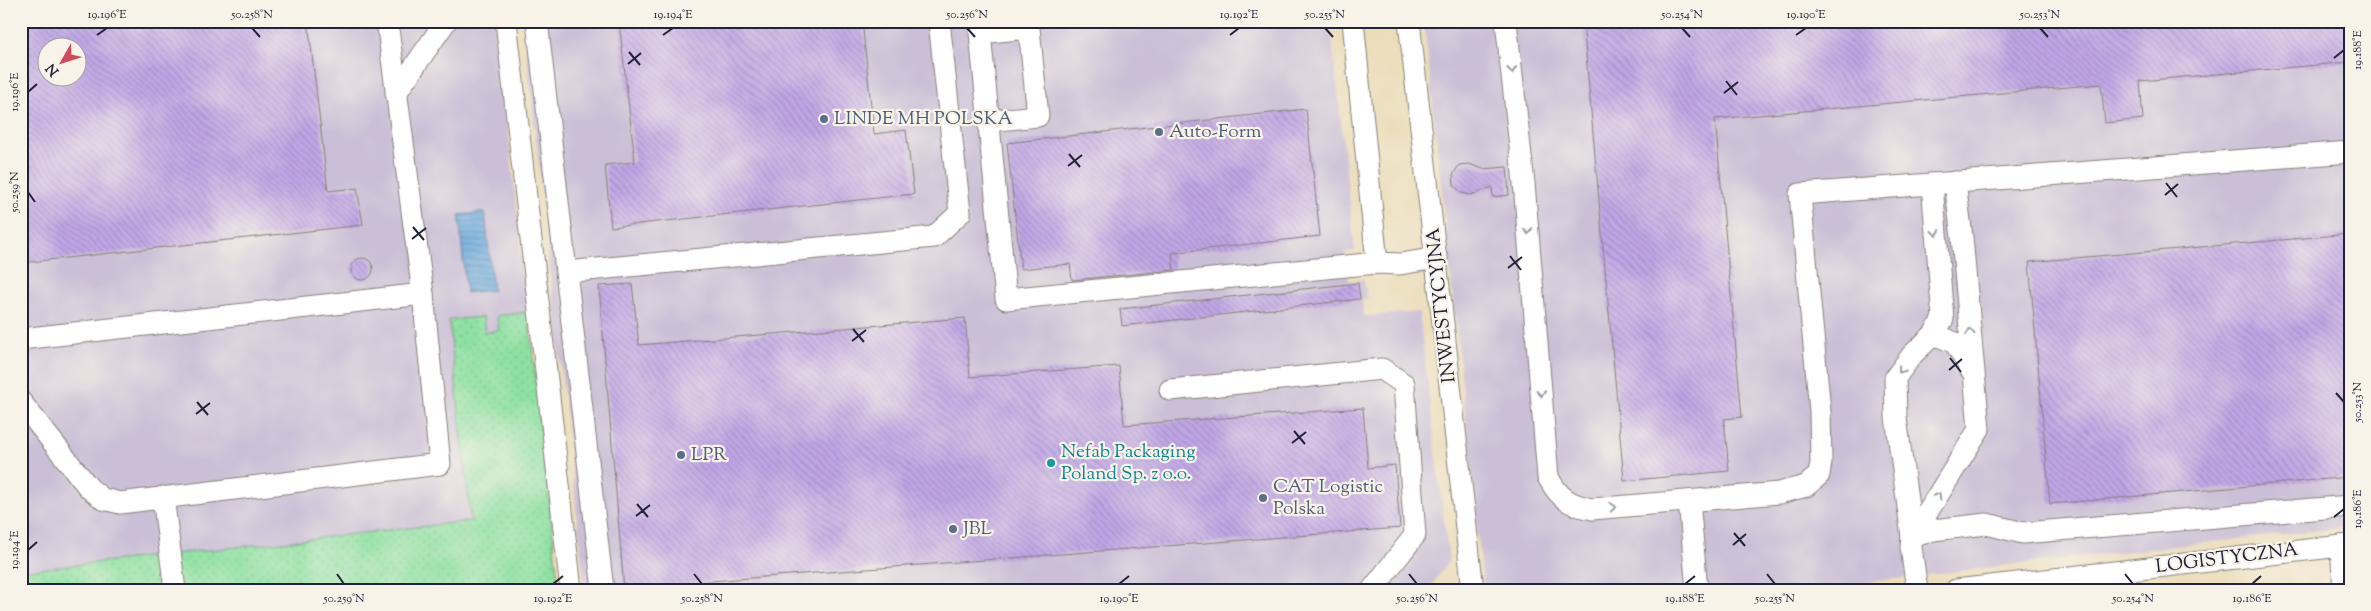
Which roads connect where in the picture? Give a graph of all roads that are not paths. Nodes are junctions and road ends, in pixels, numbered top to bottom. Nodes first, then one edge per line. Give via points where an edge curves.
1 (387, 21) edge
2 (446, 21) edge
3 (506, 21) edge
4 (537, 21) edge
5 (939, 21) edge
6 (1353, 21) edge
7 (1409, 21) edge
8 (1506, 21) edge
9 (396, 92) junction
10 (989, 121) junction
11 (2350, 152) edge
12 (1955, 182) junction
13 (1932, 184) junction
14 (1437, 258) junction
15 (1376, 263) junction
16 (566, 272) junction
17 (423, 294) junction
18 (1934, 334) junction
19 (21, 339) edge
20 (1974, 375) junction
21 (1170, 390) dead end
22 (21, 402) edge
23 (163, 497) junction
24 (1688, 501) junction
25 (2350, 506) edge
26 (1912, 537) junction
27 (2345, 545) edge
28 (175, 590) edge
29 (571, 590) edge
30 (603, 590) edge
31 (1372, 590) edge
32 (1474, 590) edge
33 (1697, 590) edge
34 (1916, 590) edge
35 (1956, 590) edge
36 (2344, 590) edge

1 - 9 street
2 - 9 street
3 - 29 street
4 - 16 street
5 - 16 street via 960,213 934,237
6 - 15 street
7 - 14 street, INWESTYCYJNA
8 -> 24 street via 1524,183 1548,477 1555,491 1574,506 1592,509
9 - 17 street
10 - 10 street via 980,33 1029,28 1038,116
10 - 15 street via 1006,299
11 - 12 street
12 - 13 street
20 -> 12 street
13 -> 18 street via 1943,319
13 - 24 street via 1800,194 1820,411 1819,475 1806,486 1779,493
14 - 15 street via 1400,264
14 - 32 street, INWESTYCYJNA
16 - 30 street
17 - 19 street
17 - 23 street via 440,464
18 - 20 street via 1955,343
18 -> 26 street via 1912,355 1895,378 1896,417
26 -> 20 street via 1979,429
21 - 31 street via 1382,369 1404,384 1416,535
22 - 23 street via 73,470 103,499 120,503
23 - 28 street
24 - 33 street
25 - 26 street via 2023,533 1987,524 1933,530
26 - 34 street
27 - 35 street, LOGISTYCZNA
27 - 36 street

